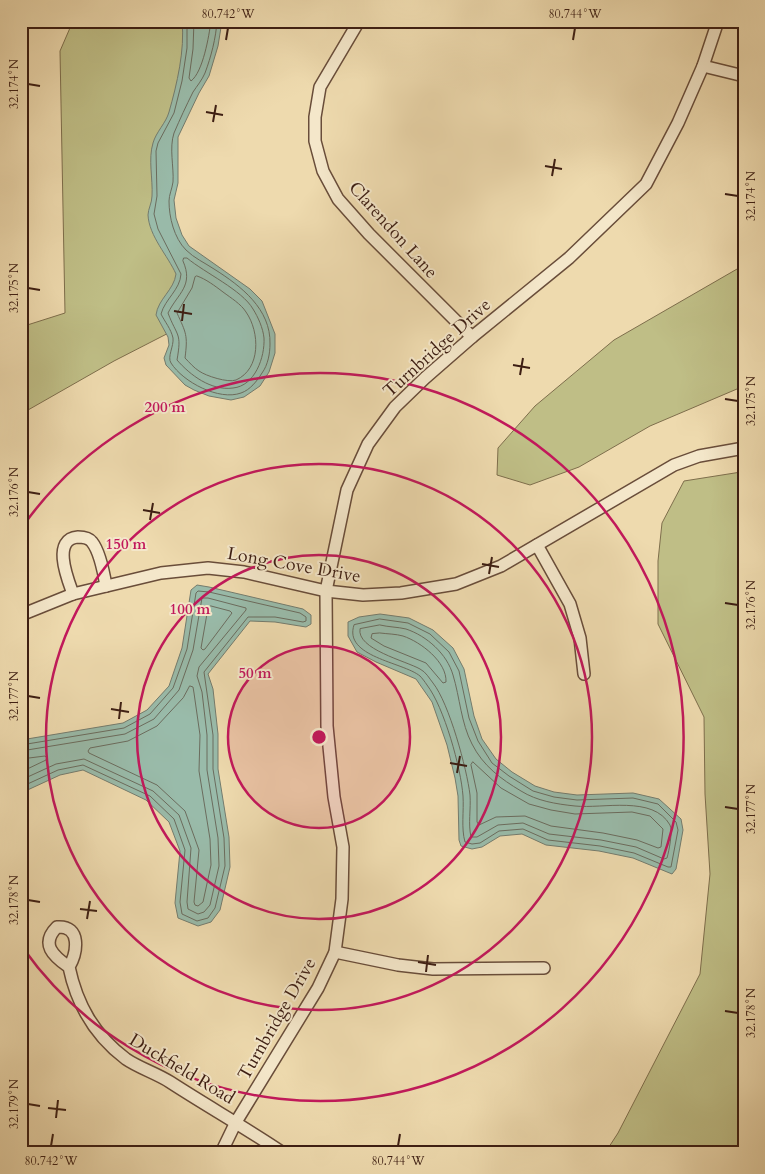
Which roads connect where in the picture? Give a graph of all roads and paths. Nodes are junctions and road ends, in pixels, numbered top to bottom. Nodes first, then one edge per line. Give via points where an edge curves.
1 (359, 21) edge
2 (718, 21) edge
3 (703, 66) junction
4 (744, 76) edge
5 (472, 337) junction
6 (744, 448) edge
7 (537, 545) junction
8 (106, 586) junction
9 (326, 591) junction
10 (73, 594) junction
11 (21, 615) edge
12 (584, 674) dead end
13 (335, 952) junction
14 (69, 967) dead end
15 (544, 968) dead end
16 (236, 1122) junction
17 (221, 1153) edge
18 (283, 1153) edge

1 - 5 street, Clarendon Lane via 320,88 315,141 324,171 338,199 369,234
2 - 3 street, Turnbridge Drive
3 - 4 street
3 - 5 street, Turnbridge Drive via 646,184 569,258
5 - 9 street, Turnbridge Drive via 395,407 368,444 347,490
6 - 7 street, Long Cove Drive via 674,464
7 - 9 street, Long Cove Drive via 501,566 456,584 401,593 362,595
7 - 12 street via 570,604 580,638
8 - 9 street, Long Cove Drive via 161,573 208,568 244,572
8 - 10 street, Long Cove Drive
8 - 10 street via 103,568 92,542 74,537 66,542 63,559
9 - 13 street, Turnbridge Drive via 327,726 343,847 342,899
10 - 11 street, Long Cove Drive
13 - 15 street via 433,969
13 - 16 street, Turnbridge Drive via 318,988
14 - 16 street, Duckfield Road via 85,1016 103,1038 127,1060 156,1073
16 - 17 street, Turnbridge Drive
16 - 18 street, Duckfield Road

